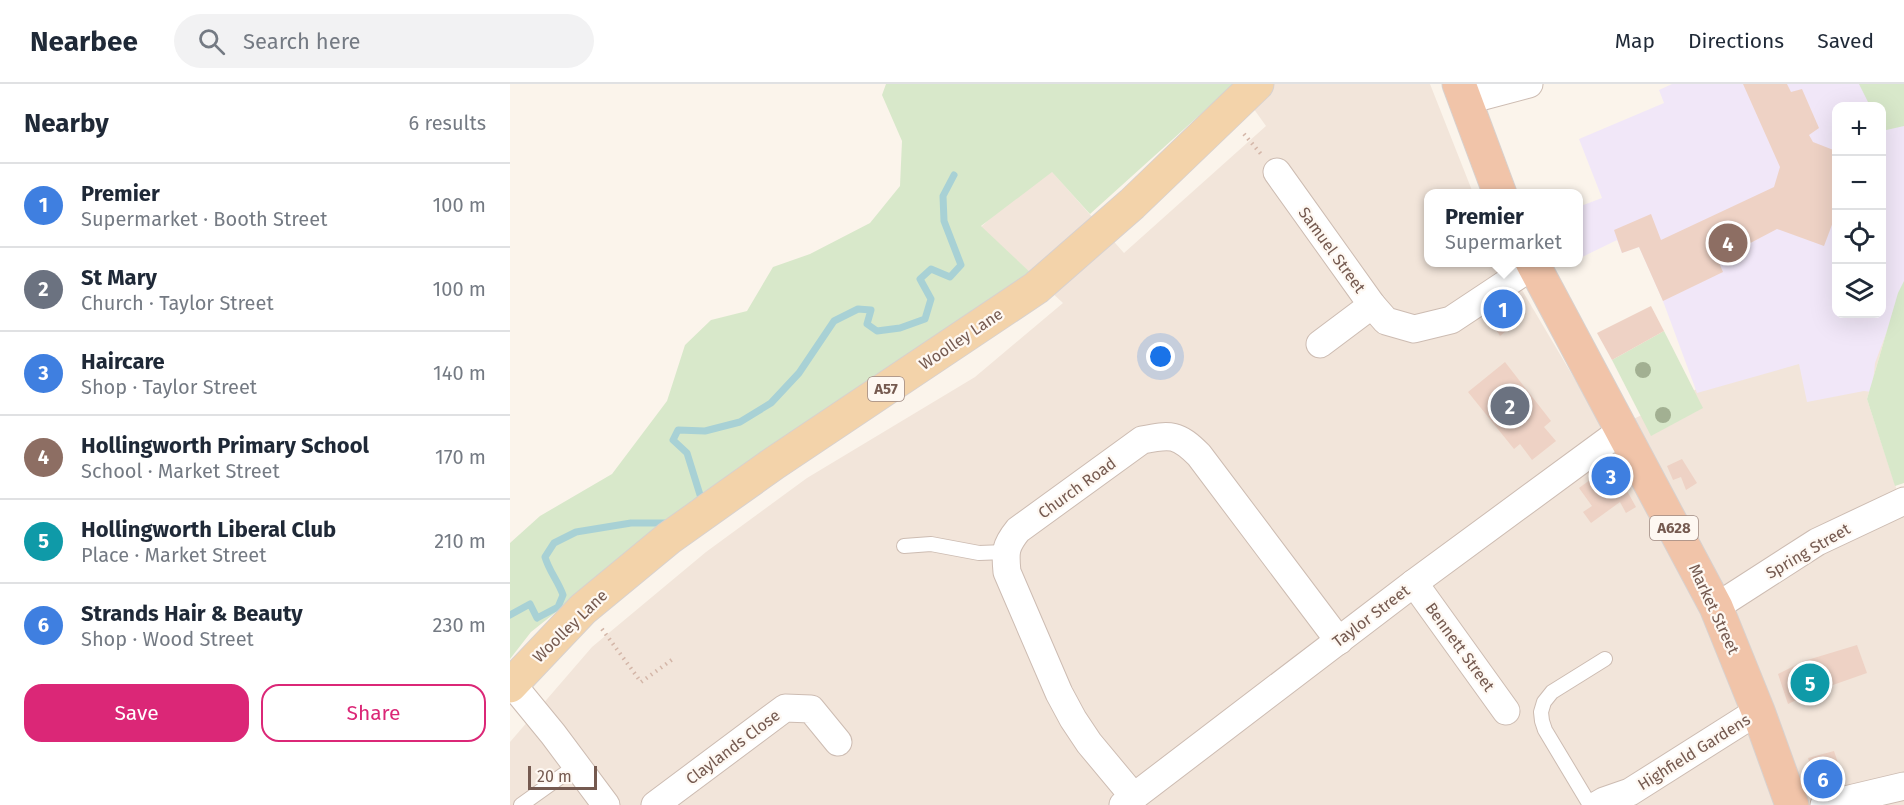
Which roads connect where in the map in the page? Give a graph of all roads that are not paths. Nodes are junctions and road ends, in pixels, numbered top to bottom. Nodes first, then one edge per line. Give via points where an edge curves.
1 (1257, 84) edge
2 (1529, 84) edge
3 (1462, 93) edge
4 (1277, 172) road end
5 (1498, 189) edge
6 (1529, 267) edge
7 (1535, 267) edge
8 (1372, 305) junction
9 (1320, 344) dead end
10 (1622, 430) junction
11 (1904, 501) edge
12 (904, 546) dead end
13 (1005, 552) junction
14 (1414, 583) junction
15 (1716, 607) junction
16 (1339, 641) junction
17 (1605, 659) dead end
18 (511, 685) edge
19 (1506, 711) dead end
20 (1758, 711) junction
21 (838, 742) dead end
22 (578, 765) junction
23 (1904, 786) edge
24 (1634, 798) edge
25 (1129, 801) edge
26 (521, 805) edge
27 (606, 805) edge
28 (655, 805) edge
29 (1590, 805) edge
30 (1597, 805) edge
31 (1792, 805) edge
32 (1824, 805) edge

1 - 18 main road, Woolley Lane / A57 via 1132,204 1036,288 669,538 583,609
2 - 3 street
3 - 5 highway
4 - 8 street, Samuel Street
6 - 8 street via 1451,320 1414,329 1386,321
7 - 10 highway, Market Street / A628
8 - 9 street, Samuel Street
10 - 14 street, Taylor Street
10 - 15 highway, Market Street / A628
11 - 15 street, Spring Street via 1817,542
12 - 13 lane via 931,544 979,553
13 - 16 street, Church Road via 1018,530 1142,440 1163,435 1184,440
13 - 25 street via 1007,572 1059,693
14 - 16 street, Taylor Street
14 - 19 street, Bennett Street
15 - 20 highway, Market Street / A628
16 - 25 street, Taylor Street
17 - 29 lane via 1552,692 1541,712 1545,730
18 - 22 street
20 - 24 street, Highfield Gardens
20 - 31 highway, Market Street / A628
21 - 28 street, Claylands Close via 811,709 785,708
22 - 26 lane
22 - 27 street
23 - 32 street
24 - 30 street, Highfield Gardens

